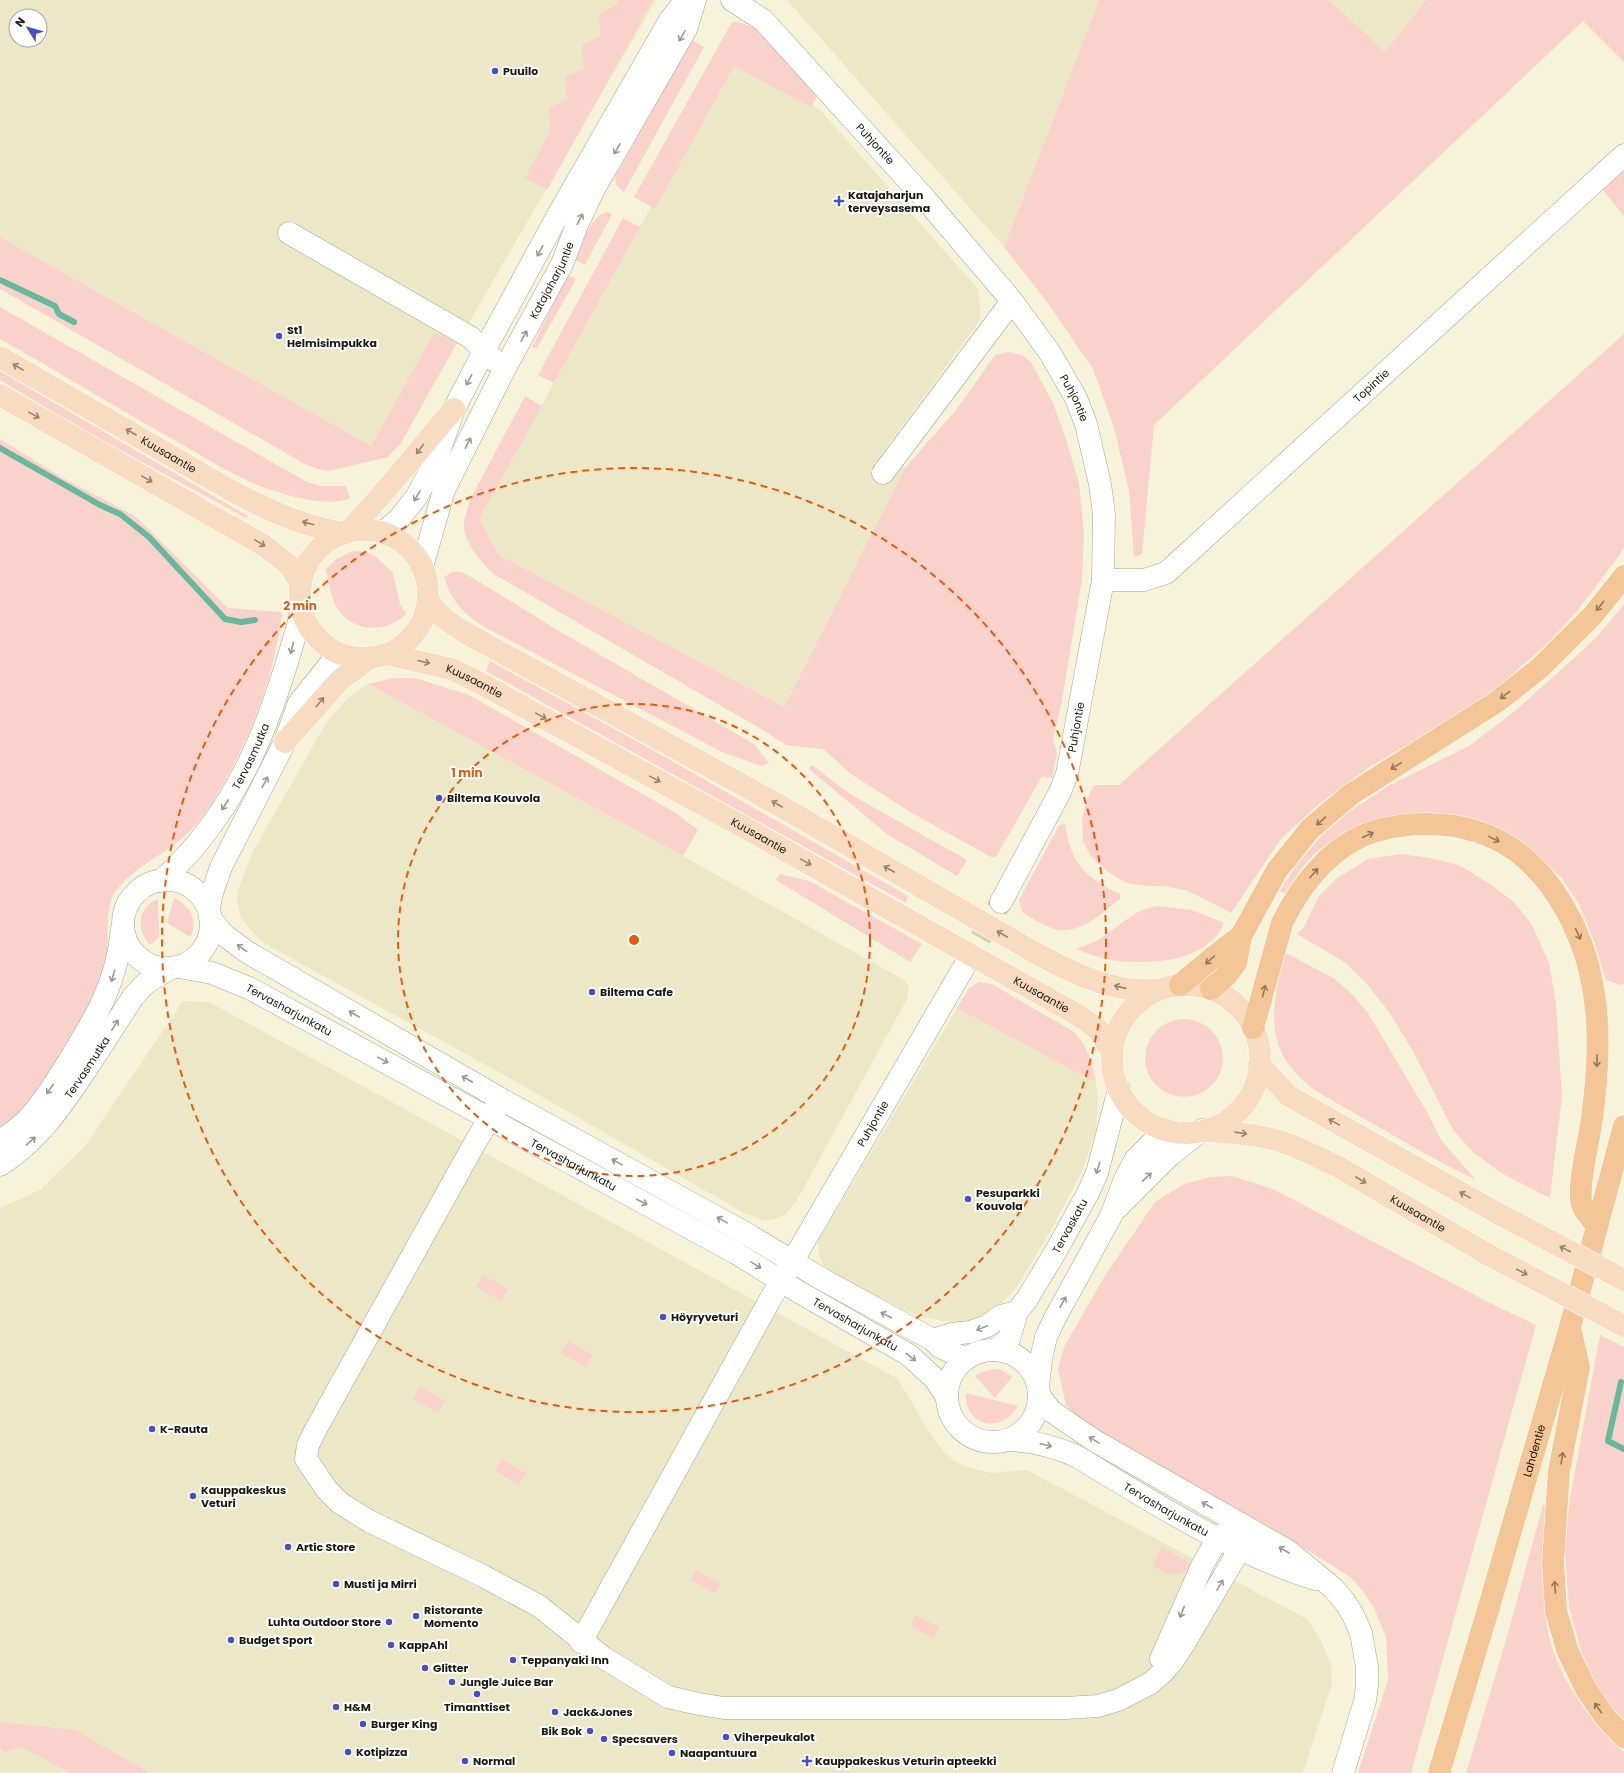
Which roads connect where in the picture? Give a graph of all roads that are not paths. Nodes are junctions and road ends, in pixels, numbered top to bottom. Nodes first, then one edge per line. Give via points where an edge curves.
1 (686, 0) edge
2 (695, 0) edge
3 (732, 0) edge
4 (1624, 155) edge
5 (289, 233) dead end
6 (1012, 300) junction
7 (484, 350) junction
8 (0, 357) edge
9 (504, 370) junction
10 (0, 395) edge
11 (454, 409) junction
12 (883, 474) dead end
13 (346, 532) junction
14 (383, 533) junction
15 (422, 567) junction
16 (1624, 576) edge
17 (1103, 580) junction
18 (301, 584) junction
19 (428, 599) junction
20 (302, 610) junction
21 (339, 653) junction
22 (378, 656) junction
23 (285, 742) junction
24 (161, 881) junction
25 (1001, 902) tunnel mouth
26 (210, 914) junction
27 (123, 924) junction
28 (1241, 936) junction
29 (175, 967) junction
30 (964, 967) tunnel mouth
31 (1180, 985) junction
32 (1211, 989) junction
33 (1158, 990) junction
34 (1253, 1028) junction
35 (1112, 1053) junction
36 (1259, 1064) junction
37 (1119, 1089) junction
38 (501, 1099) junction
39 (488, 1119) junction
40 (1624, 1126) edge
41 (1165, 1130) junction
42 (1202, 1130) junction
43 (0, 1142) edge
44 (0, 1165) edge
45 (1111, 1216) junction
46 (1597, 1226) junction
47 (793, 1260) junction
48 (1624, 1280) edge
49 (781, 1281) junction
50 (1017, 1312) junction
51 (1624, 1326) edge
52 (1570, 1327) junction
53 (933, 1340) junction
54 (995, 1350) junction
55 (966, 1359) junction
56 (1038, 1391) junction
57 (947, 1397) junction
58 (1008, 1440) junction
59 (1241, 1524) junction
60 (1217, 1538) junction
61 (1240, 1549) junction
62 (1326, 1582) junction
63 (581, 1642) junction
64 (1133, 1691) junction
65 (1624, 1737) edge
66 (1343, 1773) edge
67 (1439, 1773) edge

1 -> 7 street, Katajaharjuntie via 670,20
2 - 9 street, Katajaharjuntie via 686,29 594,189 562,264
3 - 6 street, Puhjontie via 763,20 927,201
4 - 17 street, Topintie via 1166,573 1144,580
5 - 7 street via 470,337
6 - 12 street
6 - 17 street, Puhjontie via 1063,373 1086,424 1104,514
7 - 9 street
7 -> 11 street, Katajaharjuntie
13 -> 8 main road, Kuusaantie via 299,521 262,506
15 -> 9 street, Katajaharjuntie via 444,490
10 -> 18 main road via 265,546 289,565
11 -> 13 main road via 403,471
11 -> 14 street, Katajaharjuntie via 436,460 417,496 399,519
13 - 14 main road via 371,530
13 - 18 main road via 329,540 316,552 306,567
14 - 15 main road via 398,539
15 - 19 main road via 428,588
16 -> 28 highway via 1593,615 1541,667 1492,705 1350,795 1310,830 1277,870
17 - 25 street, Puhjontie via 1067,774 1060,792
18 - 20 main road
19 - 22 main road via 419,626 410,638 399,647
33 -> 19 main road via 1128,989 1100,982 1039,955 768,799 466,633 443,618
20 - 21 main road via 316,636
20 -> 24 street, Tervasmutka via 281,685 263,734 248,764 213,824 184,859
21 - 22 main road via 360,658
21 - 23 street via 299,703
23 -> 22 main road via 340,680
22 -> 35 main road, Kuusaantie via 451,669 476,681 742,826 1069,1010 1099,1031
26 -> 23 street via 211,896 223,862
24 - 26 street via 176,881 190,887 201,897
24 - 27 street via 149,884 134,896 125,912
26 - 29 street via 211,931 206,944 188,963
38 -> 26 street, Tervasharjunkatu via 247,952 224,935
27 - 29 street via 125,937 138,958 162,968
27 -> 43 street, Tervasmutka via 120,953 104,1001 51,1089 28,1119
28 -> 31 highway
28 - 32 highway via 1236,963
29 -> 39 street, Tervasharjunkatu via 212,973 249,988 434,1087
44 -> 29 street, Tervasmutka via 36,1136 59,1109 133,997 146,983
30 - 47 street, Puhjontie
31 - 32 main road via 1196,985
31 - 33 main road
32 - 34 main road via 1236,1004
33 - 35 main road via 1141,1000 1126,1015 1116,1033
34 - 36 main road via 1259,1046
34 -> 46 highway via 1282,923 1304,887 1334,854 1374,832 1397,825 1418,823 1461,828 1509,846 1527,859 1557,895 1584,948 1594,988 1598,1026 1597,1070 1581,1180 1582,1206
35 - 37 main road via 1113,1072
36 - 42 main road via 1256,1079 1242,1107 1230,1118
48 -> 36 main road, bridge via 1499,1214 1289,1096
37 - 41 main road via 1138,1115 1150,1124
37 -> 50 street, Tervaskatu via 1097,1173 1088,1193 1056,1251
38 - 39 street
47 -> 38 street, Tervasharjunkatu
39 -> 49 street, Tervasharjunkatu via 736,1253
39 - 63 street via 316,1429 308,1445 306,1459 327,1490 340,1503 369,1521 483,1576 538,1606
40 - 46 highway, Lahdentie
41 - 42 main road
41 - 45 street via 1135,1160
45 -> 42 street via 1170,1155
42 -> 51 main road, Kuusaantie, bridge via 1278,1140 1337,1166 1487,1254
56 -> 45 street via 1046,1337
46 - 52 highway, Lahdentie
47 - 49 street, Puhjontie
53 -> 47 street, Tervasharjunkatu via 820,1278
49 -> 57 street, Tervasharjunkatu via 909,1355 935,1379
49 - 63 street, Puhjontie
50 -> 53 street via 1000,1316 987,1326 970,1332
50 - 54 street, Tervaskatu via 1009,1339
65 -> 52 highway via 1605,1717 1586,1689 1568,1652 1556,1611 1553,1562 1559,1472 1578,1367
52 - 67 highway, Lahdentie
53 - 55 street, Tervasharjunkatu via 940,1347
54 - 55 street via 979,1352
54 - 56 street via 1010,1354 1023,1362 1032,1373
55 - 57 street via 956,1369 949,1382
56 - 58 street via 1037,1409 1030,1422 1020,1433
59 -> 56 street, Tervasharjunkatu via 1095,1441 1051,1411
57 - 58 street via 949,1411 956,1424 966,1434 979,1440
58 -> 60 street, Tervasharjunkatu via 1043,1444 1065,1451
59 - 60 street
59 - 61 street
62 -> 59 street, Tervasharjunkatu via 1288,1551
60 - 61 street, Tervasharjunkatu
60 -> 64 street via 1157,1665 1147,1679
61 - 62 street, Tervasharjunkatu via 1266,1562
64 -> 61 street via 1151,1683 1172,1662
62 - 66 street, Tervasharjunkatu via 1345,1602 1353,1615 1361,1633 1367,1667 1365,1701
63 - 64 street via 668,1697 724,1708 1066,1708 1098,1706 1118,1700

